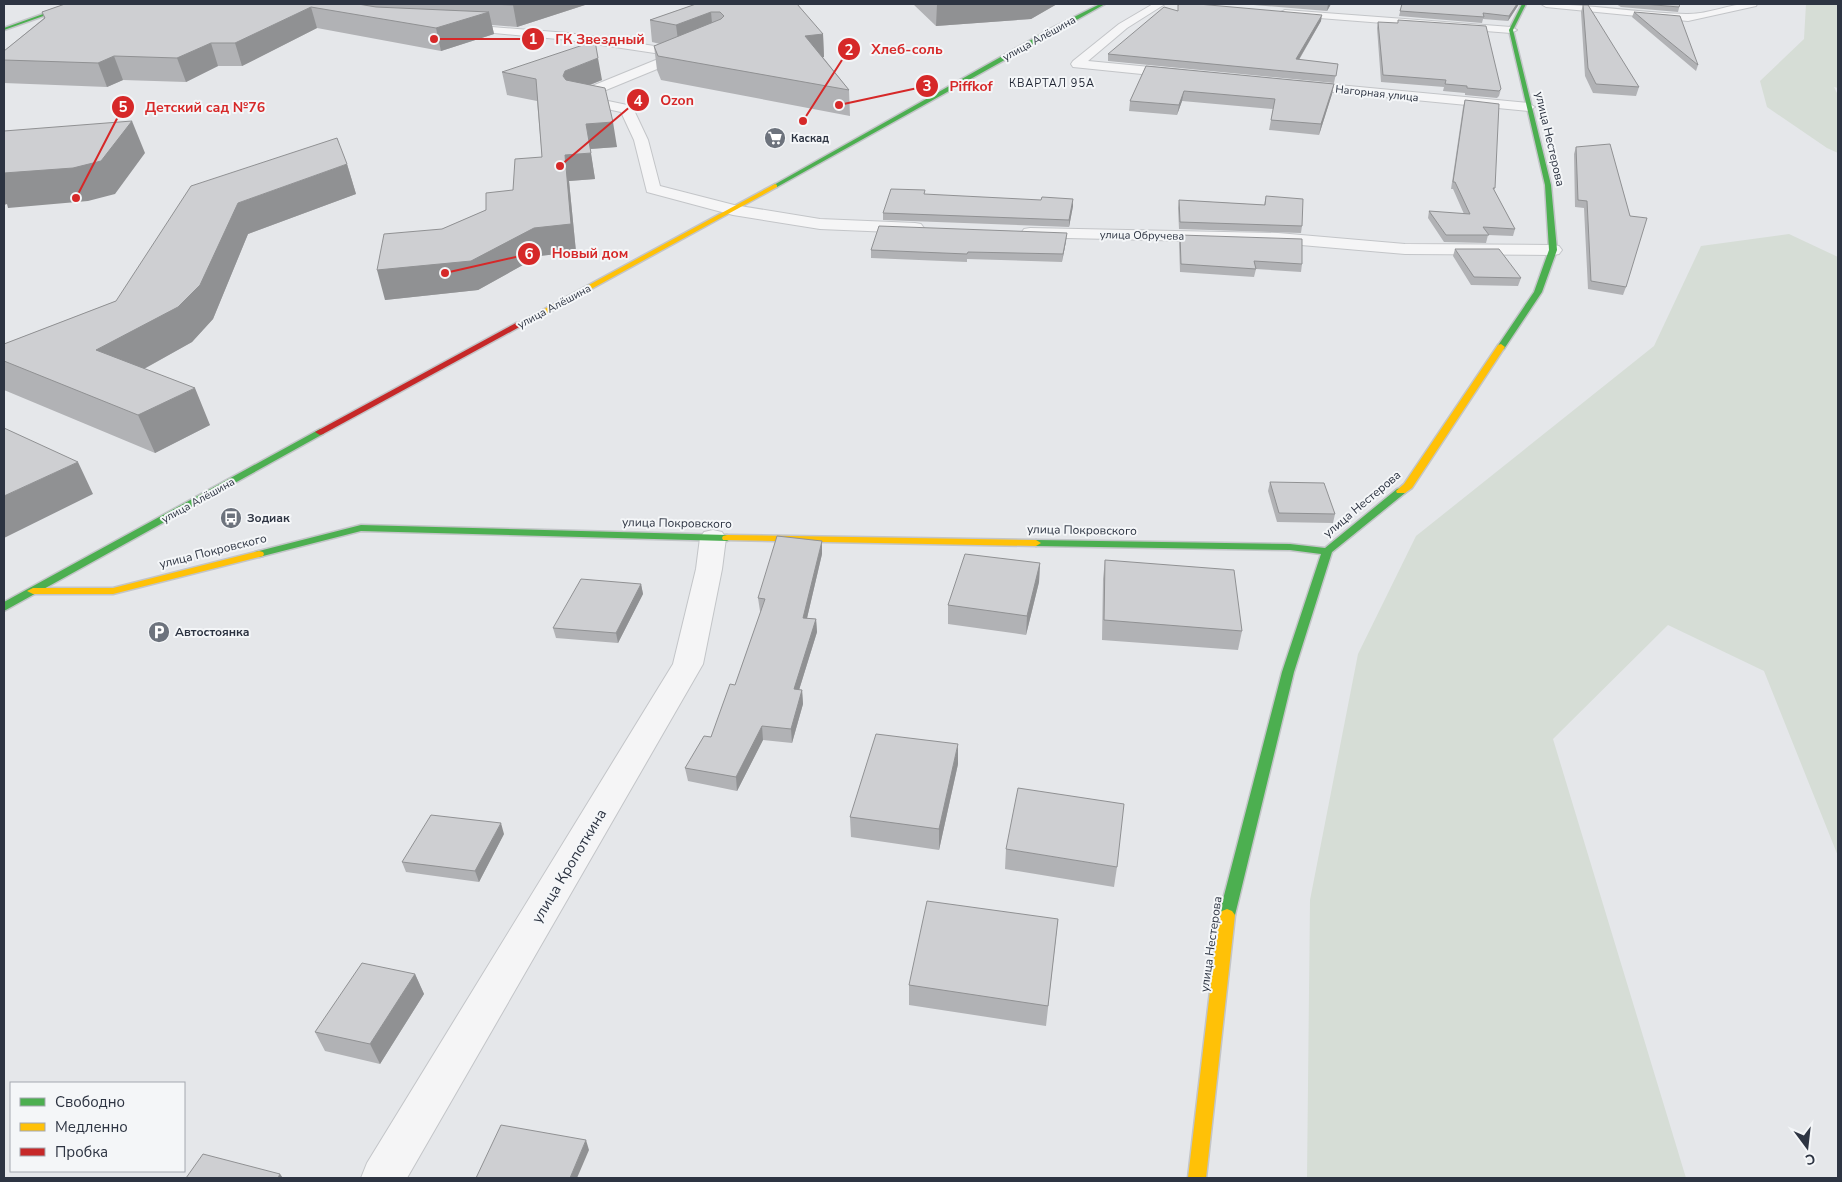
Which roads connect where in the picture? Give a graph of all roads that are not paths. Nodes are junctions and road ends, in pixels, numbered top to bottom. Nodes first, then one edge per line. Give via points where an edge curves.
1 (76, 4) edge
2 (1103, 4) edge
3 (1160, 4) edge
4 (1524, 4) edge
5 (1546, 4) edge
6 (1752, 4) edge
7 (1271, 12) edge
8 (447, 26) edge
9 (4, 29) edge
10 (1510, 30) junction
11 (704, 45) edge
12 (681, 54) junction
13 (1190, 75) edge
14 (1278, 83) edge
15 (1528, 107) junction
16 (733, 210) junction
17 (929, 229) edge
18 (1009, 232) edge
19 (1553, 250) junction
20 (713, 538) junction
21 (1328, 552) junction
22 (33, 591) junction
23 (4, 607) edge
24 (383, 1178) edge
25 (1197, 1178) edge

1 - 9 street
2 - 16 street, улица Алёшина
3 - 13 street via 1123,26 1077,64
4 - 10 street
5 - 6 street via 1688,18
7 - 10 street
8 - 12 street via 633,45
10 - 15 street, улица Нестерова
11 - 12 street
12 - 16 street via 575,98 626,109 641,140 653,189
14 - 15 street, Нагорная улица
15 - 19 street, улица Нестерова via 1548,185
16 - 17 street via 820,224
16 - 22 street, улица Алёшина via 349,416
18 - 19 street, улица Обручева via 1278,238 1405,249
19 - 21 street, улица Нестерова via 1538,292 1408,486
20 - 21 street, улица Покровского via 1280,547
20 - 22 street, улица Покровского via 361,528 113,591
20 - 24 street, улица Кропоткина via 688,664
21 - 25 street, улица Нестерова via 1288,672 1228,906
22 - 23 street, улица Алёшина

